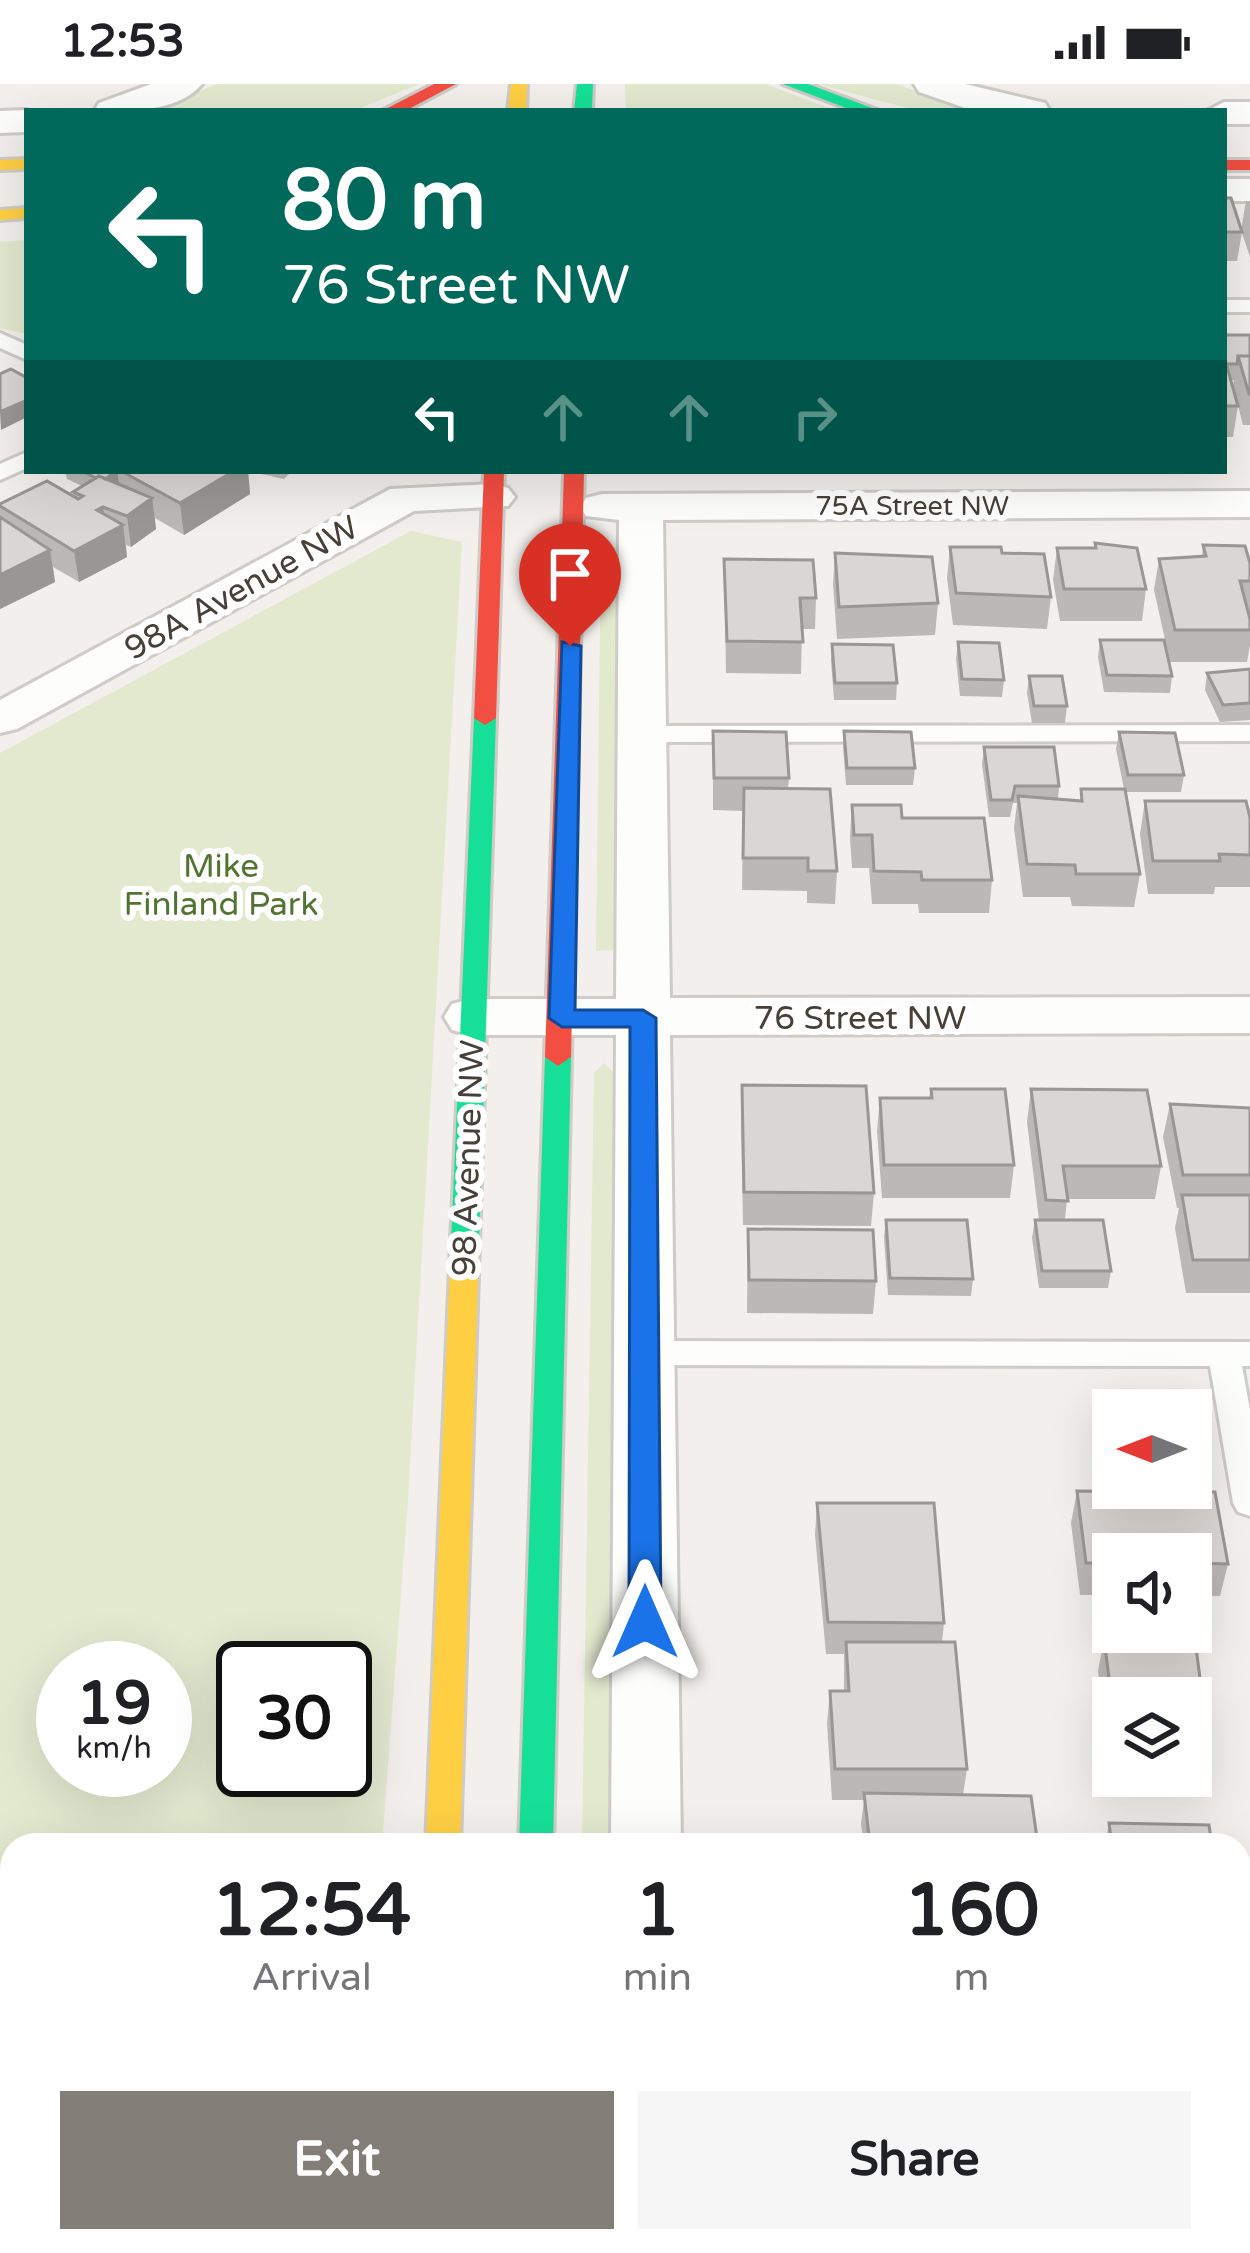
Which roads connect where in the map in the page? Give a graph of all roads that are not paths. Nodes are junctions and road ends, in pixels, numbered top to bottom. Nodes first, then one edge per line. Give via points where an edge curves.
1 (184, 84) edge
2 (448, 84) edge
3 (790, 84) edge
4 (932, 84) edge
5 (120, 108) edge
6 (397, 108) edge
7 (862, 108) edge
8 (1015, 108) edge
9 (410, 484) edge
10 (494, 484) edge
11 (574, 489) edge
12 (1250, 504) edge
13 (641, 508) junction
14 (0, 719) edge
15 (1250, 733) edge
16 (642, 734) junction
17 (1250, 1016) edge
18 (471, 1017) junction
19 (562, 1018) junction
20 (643, 1018) junction
21 (644, 1353) junction
22 (1237, 1354) edge
23 (1250, 1503) edge
24 (443, 1833) edge
25 (536, 1833) edge
26 (646, 1833) edge

1 - 5 street
2 - 6 main road
3 - 7 main road
4 - 8 street
9 - 10 street, 98A Avenue NW
9 - 14 street, 98A Avenue NW
10 - 18 main road, 98 Avenue NW
11 - 13 street, 75A Street NW
11 - 19 main road
12 - 13 street, 75A Street NW
13 - 16 street
15 - 16 lane
16 - 20 street
17 - 20 street, 76 Street NW
18 - 19 street, 76 Street NW
18 - 24 main road, 98 Avenue NW
19 - 20 street, 76 Street NW
19 - 25 main road
20 - 21 street
21 - 22 lane
21 - 26 street
22 - 23 lane

